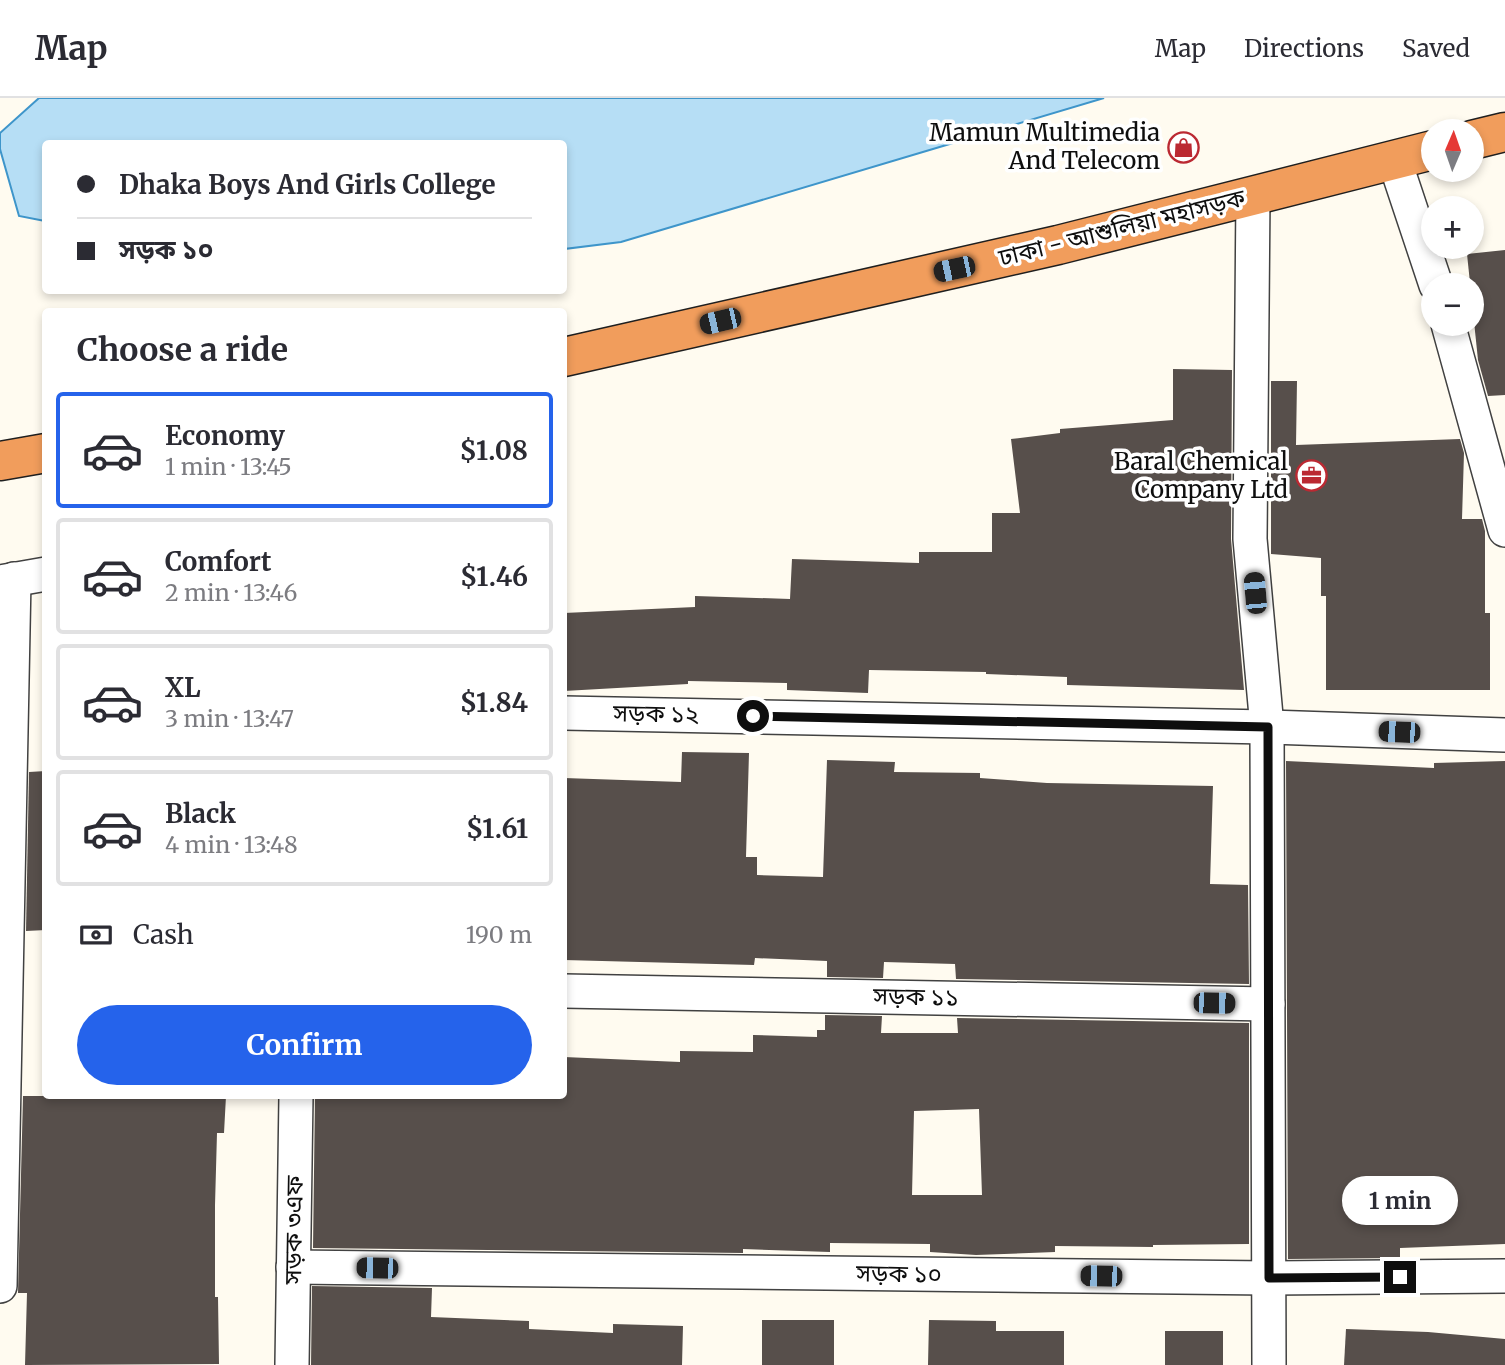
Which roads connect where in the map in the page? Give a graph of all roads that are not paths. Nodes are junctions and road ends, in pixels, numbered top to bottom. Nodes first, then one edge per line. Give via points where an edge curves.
1 (1505, 132) edge
2 (1484, 137) edge
3 (1505, 143) edge
4 (1484, 146) edge
5 (1421, 154) edge
6 (1394, 159) junction
7 (1253, 195) junction
8 (1432, 273) edge
9 (1451, 336) edge
10 (567, 355) edge
11 (42, 454) edge
12 (0, 461) edge
13 (1505, 530) edge
14 (20, 578) edge
15 (567, 713) edge
16 (1268, 727) junction
17 (1505, 735) edge
18 (567, 990) edge
19 (1268, 1004) junction
20 (296, 1099) edge
21 (293, 1267) junction
22 (1505, 1276) edge
23 (1269, 1278) junction
24 (0, 1286) edge
25 (292, 1365) edge
26 (1269, 1365) edge

1 - 2 highway
3 - 4 highway
5 - 6 highway, ঢাকা - আশুলিয়া মহাসড়ক
6 - 7 highway, ঢাকা - আশুলিয়া মহাসড়ক
6 - 8 street
7 - 10 highway, ঢাকা - আশুলিয়া মহাসড়ক via 1058,245
7 - 16 street via 1251,539
9 - 13 street
11 - 12 highway
14 - 24 street
15 - 16 street, সড়ক ১২
16 - 17 street, সড়ক ১২
16 - 19 street
18 - 19 street, সড়ক ১১
19 - 23 street
20 - 21 street, সড়ক ৩এফ
21 - 23 street, সড়ক ১০
21 - 25 street, সড়ক ৩এফ
22 - 23 street, সড়ক ১০
23 - 26 street

